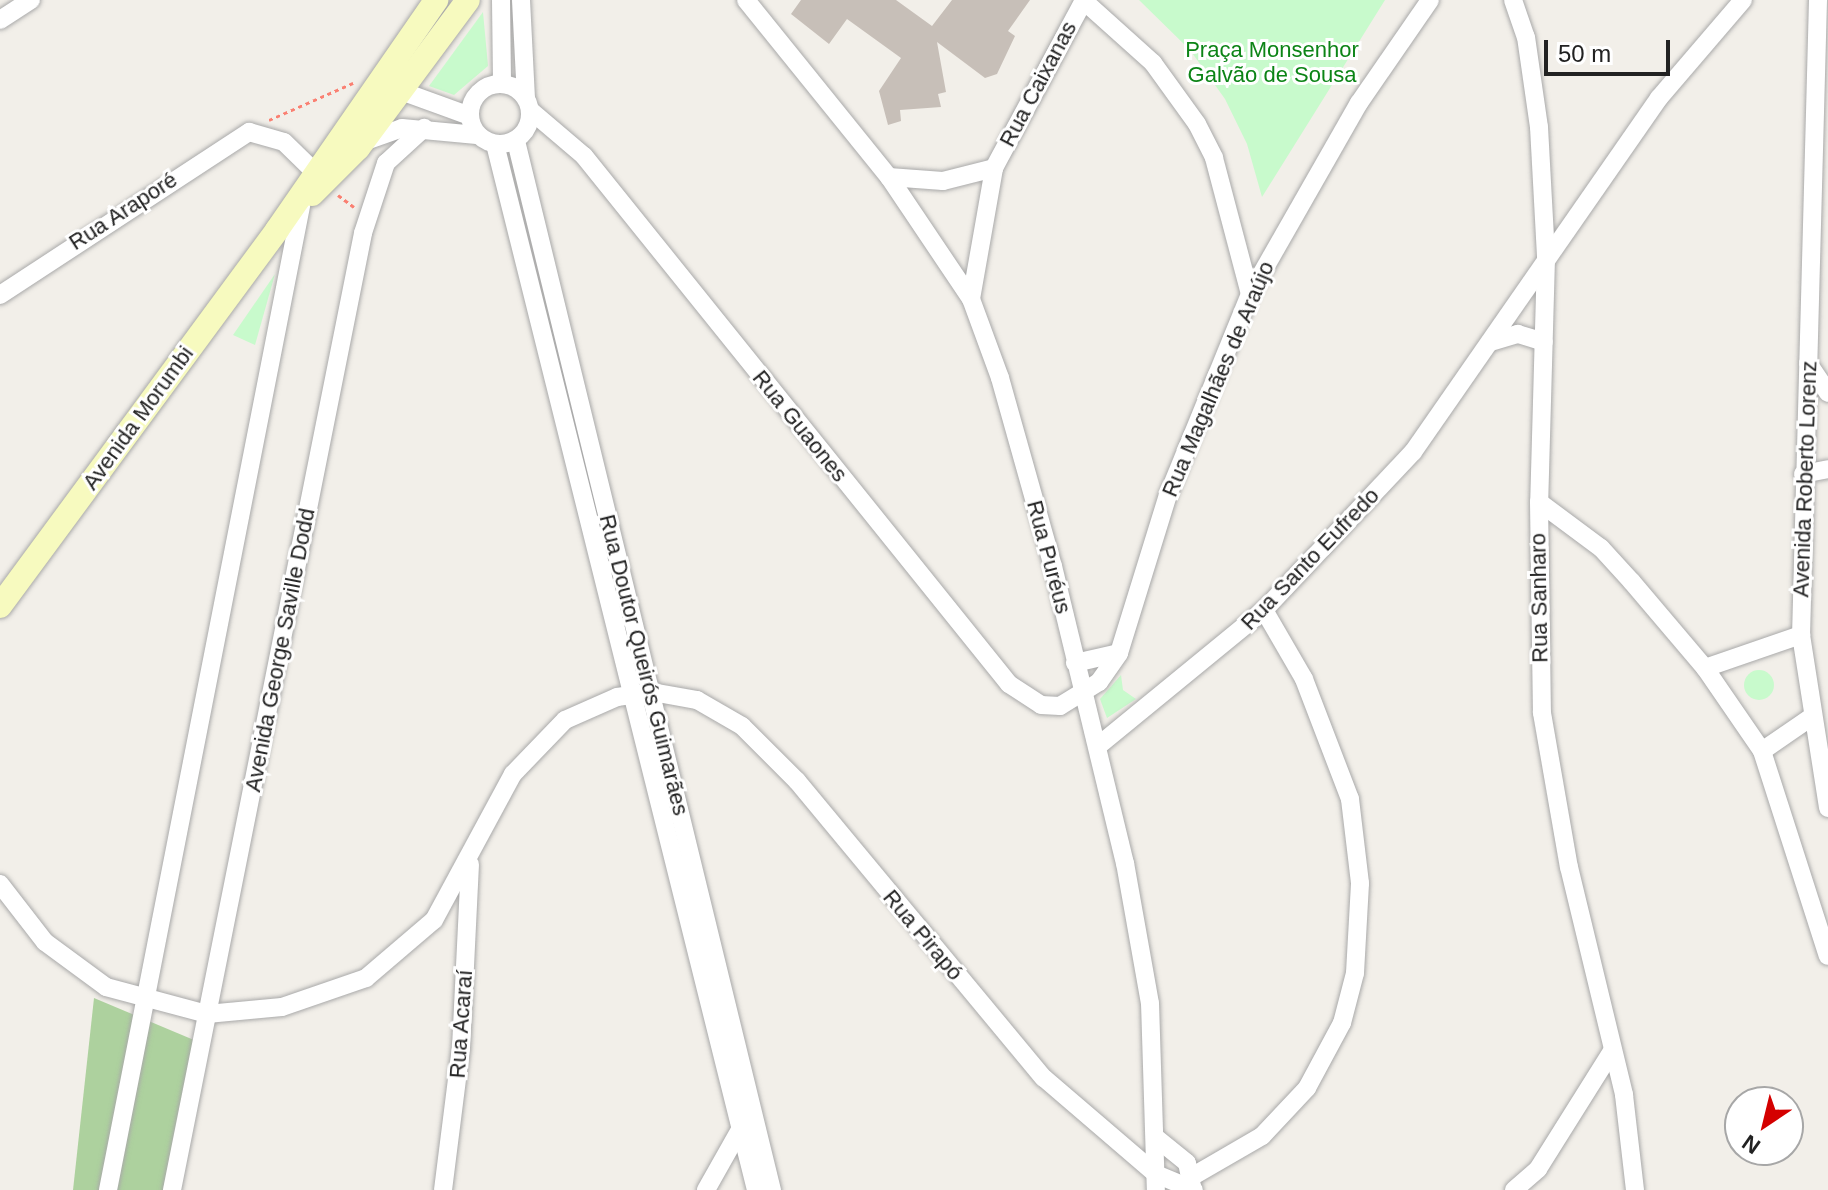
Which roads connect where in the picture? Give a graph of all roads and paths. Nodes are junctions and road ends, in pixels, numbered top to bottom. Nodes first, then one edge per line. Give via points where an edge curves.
1 (31, 0) edge
2 (436, 0) edge
3 (468, 0) edge
4 (501, 0) edge
5 (521, 0) edge
6 (746, 0) edge
7 (1084, 0) edge
8 (1430, 0) edge
9 (1513, 0) edge
10 (1743, 0) edge
11 (1818, 0) edge
12 (0, 20) edge
13 (377, 79) junction
14 (502, 84) junction
15 (400, 92) junction
16 (528, 104) junction
17 (470, 116) junction
18 (424, 128) junction
19 (249, 132) junction
20 (477, 135) junction
21 (516, 141) junction
22 (363, 142) junction
23 (495, 144) junction
24 (994, 168) junction
25 (889, 177) junction
26 (323, 182) junction
27 (301, 206) junction
28 (277, 230) junction
29 (363, 233) junction
30 (1546, 258) junction
31 (1250, 294) junction
32 (0, 295) edge
33 (971, 299) junction
34 (1491, 342) junction
35 (1544, 342) junction
36 (1808, 363) junction
37 (1828, 393) edge
38 (1828, 469) edge
39 (1803, 474) junction
40 (1539, 502) junction
41 (0, 606) edge
42 (1264, 610) junction
43 (1801, 635) junction
44 (1119, 653) junction
45 (1075, 663) junction
46 (1705, 668) junction
47 (644, 694) junction
48 (1083, 695) junction
49 (1810, 718) junction
50 (1098, 746) junction
51 (1762, 751) junction
52 (1828, 808) edge
53 (470, 858) junction
54 (0, 884) edge
55 (1823, 912) edge
56 (1828, 956) edge
57 (149, 1002) junction
58 (207, 1014) junction
59 (1612, 1051) junction
60 (746, 1122) junction
61 (1155, 1137) junction
62 (750, 1167) junction
63 (770, 1182) edge
64 (1156, 1182) edge
65 (1193, 1185) edge
66 (108, 1190) edge
67 (172, 1190) edge
68 (443, 1190) edge
69 (706, 1190) edge
70 (756, 1190) edge
71 (789, 1190) edge
72 (1514, 1190) edge
73 (1635, 1190) edge

1 - 12 street
2 - 13 main road, Avenida Morumbi
3 - 15 main road, Avenida Morumbi
4 - 14 street
5 - 16 street
6 - 25 street, Rua Puréus
7 - 24 street, Rua Caixanas
7 - 31 street via 1153,63 1197,124 1214,158
8 - 31 street, Rua Magalhães de Araújo via 1352,115
9 - 30 street, Rua Sanharo via 1526,37 1539,127
10 - 30 street, Rua Santo Eufredo via 1659,98
11 - 36 street, Avenida Roberto Lorenz
13 - 15 street
13 - 19 path via 298,103
13 - 26 main road, Avenida Morumbi
14 - 16 street
14 - 17 street via 482,89
15 - 17 street
15 - 22 main road, Avenida Morumbi
16 - 21 street via 528,127
16 - 48 street, Rua Guaones via 584,156 1009,684 1050,708
17 - 20 street
18 - 20 street
18 - 22 street
18 - 29 street, Avenida George Saville Dodd via 386,163
19 - 26 street via 277,138
19 - 32 street, Rua Araporé
20 - 23 street
21 - 23 street
21 - 47 street, Rua Doutor Queirós Guimarães
22 - 26 main road, Avenida Morumbi
23 - 47 street, Rua Doutor Queirós Guimarães
24 - 25 street, Rua Caixanas via 943,181
24 - 33 street, Rua Caixanas
25 - 33 street, Rua Puréus
26 - 27 main road, Avenida Morumbi
26 - 28 main road, Avenida Morumbi
26 - 29 path via 358,212
27 - 28 main road, Avenida Morumbi
27 - 57 street
28 - 41 main road, Avenida Morumbi
29 - 58 street, Avenida George Saville Dodd
30 - 34 street, Rua Santo Eufredo
30 - 35 street, Rua Sanharo
31 - 44 street, Rua Magalhães de Araújo via 1168,495
33 - 45 street, Rua Puréus via 1012,422
34 - 35 street via 1518,334
34 - 42 street, Rua Santo Eufredo via 1413,452
35 - 40 street, Rua Sanharo
36 - 37 street
36 - 39 street, Avenida Roberto Lorenz
38 - 39 street
39 - 43 street, Avenida Roberto Lorenz
40 - 46 street via 1601,548
40 - 59 street, Rua Sanharo via 1548,768
42 - 50 street, Rua Santo Eufredo
42 - 65 street via 1310,692 1350,799 1360,883 1355,973 1342,1023 1307,1088 1262,1136
43 - 46 street
43 - 49 street, Avenida Roberto Lorenz
44 - 45 street
44 - 48 street, Rua Magalhães de Araújo
45 - 48 street, Rua Puréus
46 - 51 street
47 - 53 street via 593,703 546,735 513,774
47 - 60 street, Rua Doutor Queirós Guimarães
47 - 64 street, Rua Pirapó via 697,700 762,744 1044,1078
48 - 50 street, Rua Puréus
49 - 51 street
49 - 52 street, Avenida Roberto Lorenz
50 - 61 street, Rua Puréus via 1150,1003
51 - 55 street
53 - 58 street via 434,920 366,978 282,1007
53 - 68 street, Rua Acaraí via 461,1048
54 - 57 street via 56,951 106,987
55 - 56 street
57 - 58 street
57 - 66 street
58 - 67 street, Avenida George Saville Dodd
59 - 72 street via 1538,1169
59 - 73 street, Rua Sanharo
60 - 62 street, Rua Doutor Queirós Guimarães
60 - 63 street, Rua Doutor Queirós Guimarães
60 - 69 street
61 - 64 street, Rua Puréus
61 - 65 street via 1180,1156
62 - 63 street
62 - 70 street, Rua Doutor Queirós Guimarães
63 - 71 street
64 - 65 street, Rua Pirapó

